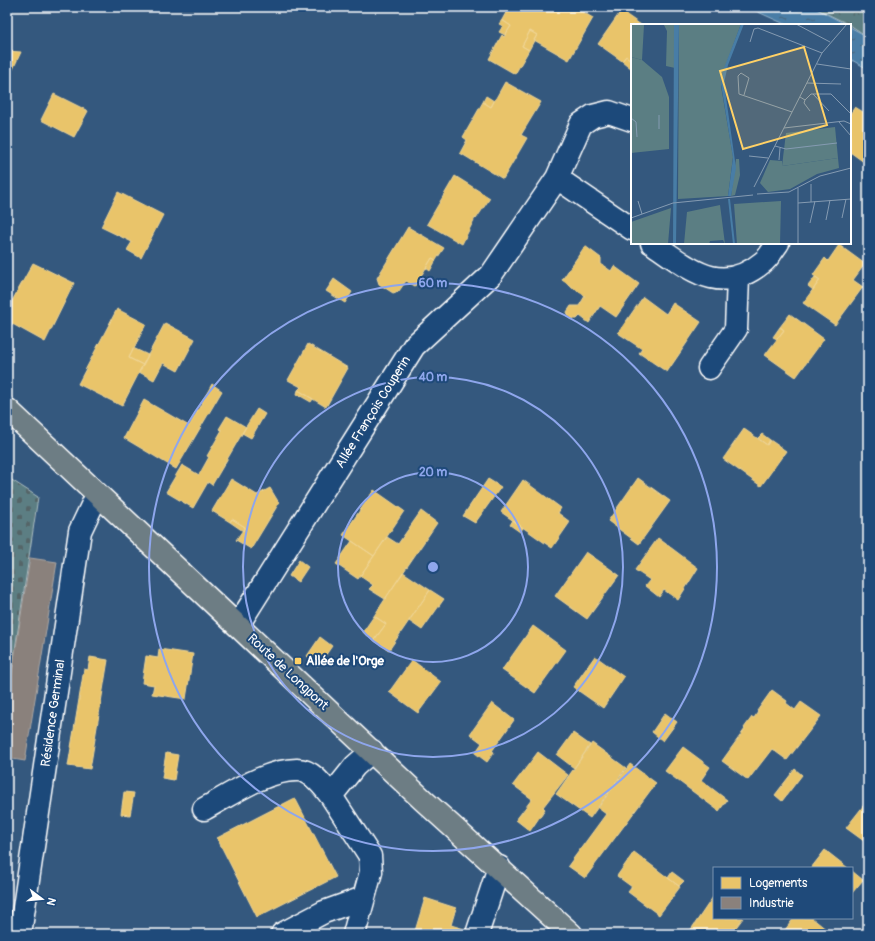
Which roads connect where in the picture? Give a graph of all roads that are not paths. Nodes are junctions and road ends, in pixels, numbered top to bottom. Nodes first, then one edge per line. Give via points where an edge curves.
1 (631, 120) edge
2 (557, 178) junction
3 (631, 228) edge
4 (653, 244) edge
5 (777, 244) edge
6 (738, 278) junction
7 (709, 368) dead end
8 (7, 409) edge
9 (97, 495) junction
10 (238, 625) junction
11 (372, 751) junction
12 (331, 796) junction
13 (204, 809) dead end
14 (499, 867) junction
15 (363, 898) junction
16 (20, 934) edge
17 (282, 934) edge
18 (354, 934) edge
19 (477, 934) edge
20 (571, 934) edge

1 - 2 street, Allée François Couperin via 609,112 593,116 581,124
2 - 3 street
2 - 10 street, Allée François Couperin via 491,275 414,346
4 - 6 street via 690,269 716,280
5 - 6 street via 764,262
6 - 7 street via 736,329
8 - 9 main road, Route de Longpont
9 - 10 main road, Route de Longpont
9 - 16 street, Résidence Germinal via 80,531
10 - 11 main road, Route de Longpont
11 - 12 street via 355,766
11 - 14 main road, Route de Longpont
12 - 13 street via 318,779 299,770 268,776
12 - 15 street via 370,856 371,872
14 - 19 street
14 - 20 main road, Route de Longpont
15 - 17 street via 324,912
15 - 18 street

